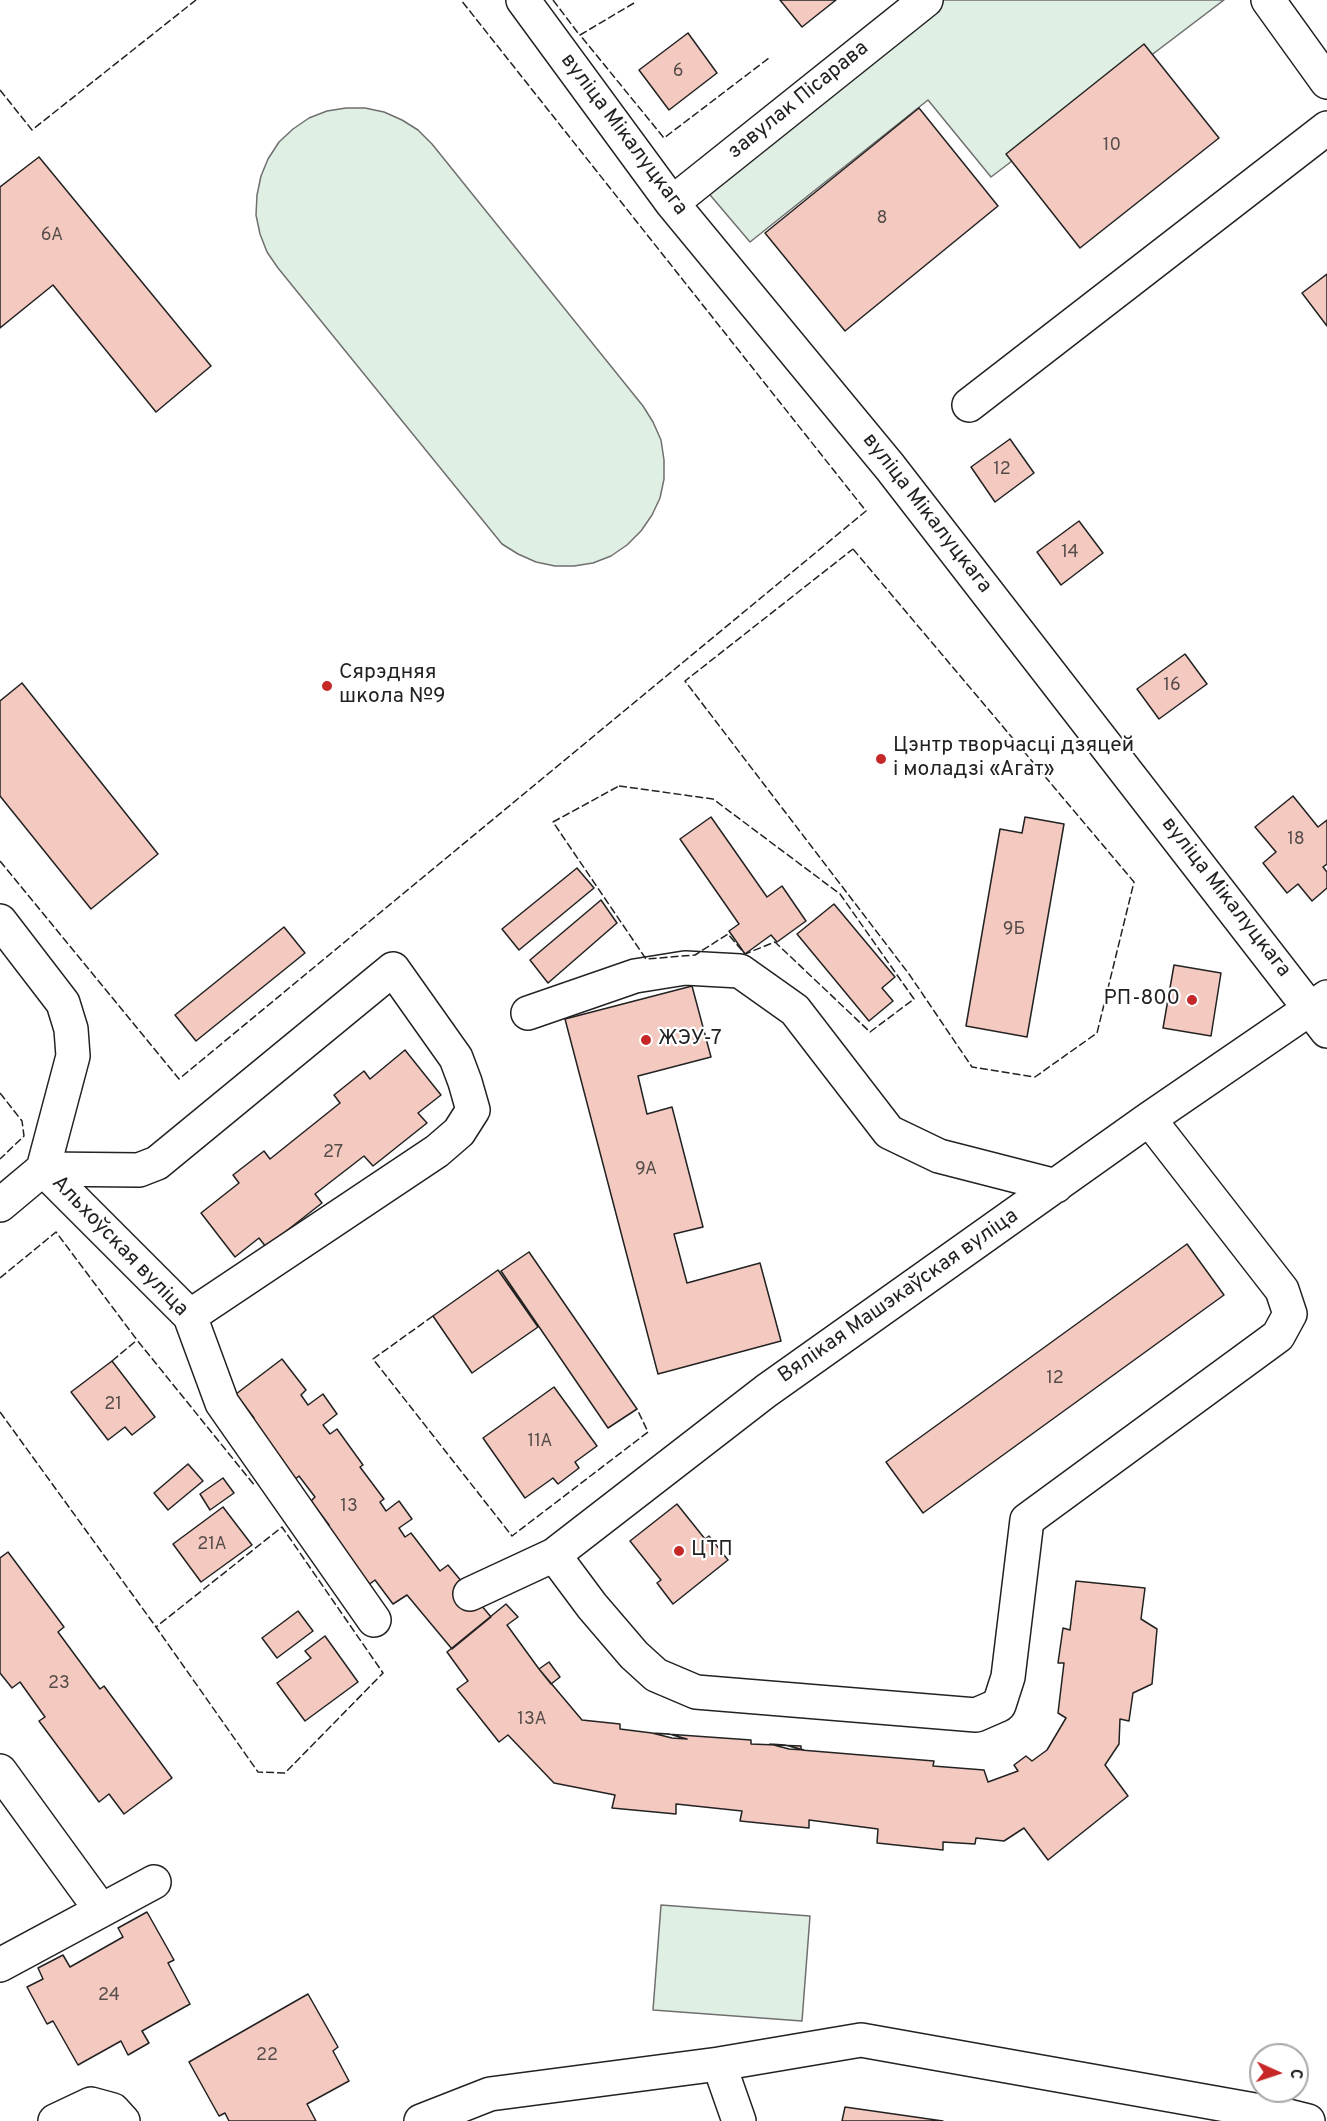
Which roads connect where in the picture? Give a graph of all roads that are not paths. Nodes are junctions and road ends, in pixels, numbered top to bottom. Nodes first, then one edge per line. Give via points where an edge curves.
1 (523, 0) edge
2 (927, 0) edge
3 (1268, 0) edge
4 (1327, 82) edge
5 (1327, 128) edge
6 (672, 202) junction
7 (969, 405) dead end
8 (0, 921) edge
9 (528, 1012) dead end
10 (1322, 1012) edge
11 (1149, 1119) junction
12 (43, 1169) junction
13 (1056, 1186) junction
14 (0, 1205) edge
15 (190, 1316) junction
16 (554, 1555) junction
17 (471, 1594) dead end
18 (374, 1620) dead end
19 (0, 1771) edge
20 (154, 1882) dead end
21 (100, 1910) junction
22 (0, 1965) edge
23 (719, 2064) junction
24 (55, 2121) edge
25 (123, 2121) edge
26 (421, 2121) edge
27 (740, 2121) edge
28 (1308, 2121) edge

1 - 6 street, вуліца Мікалуцкага
2 - 6 street, завулак Пісарава
3 - 4 street
5 - 7 street
6 - 10 street, вуліца Мікалуцкага via 891,467
8 - 12 street, Альхоўская вуліца via 63,1003 71,1029 73,1056
9 - 13 street via 635,976 685,968 740,971 795,1010 889,1132 939,1156
10 - 11 street, Вялікая Машэкаўская вуліца
11 - 13 street, Вялікая Машэкаўская вуліца
11 - 16 street via 1282,1290 1290,1314 1278,1336 1027,1520 1008,1677 999,1706 976,1715 696,1692 656,1675 634,1655
12 - 14 street
12 - 15 street, Альхоўская вуліца
12 - 15 street via 139,1170 156,1163 393,969 456,1058 472,1110 459,1132 437,1151
13 - 16 street, Вялікая Машэкаўская вуліца via 766,1391
15 - 18 street, Альхоўская вуліца via 222,1403
16 - 17 street, Вялікая Машэкаўская вуліца
19 - 21 street
20 - 21 street
21 - 22 street
23 - 26 street via 490,2094
23 - 27 street
23 - 28 street via 861,2040
24 - 25 street via 91,2104 113,2110

